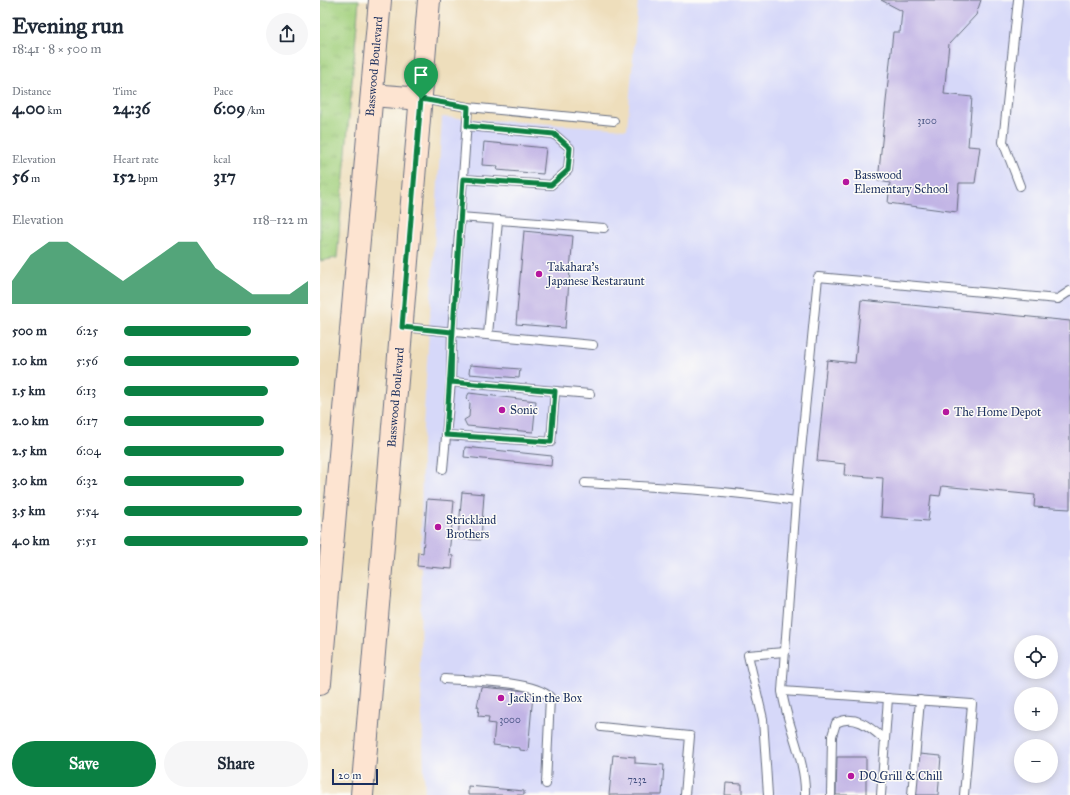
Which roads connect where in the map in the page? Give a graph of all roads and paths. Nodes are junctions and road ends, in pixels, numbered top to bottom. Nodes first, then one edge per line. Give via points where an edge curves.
1 (380, 0) edge
2 (429, 0) edge
3 (1018, 0) edge
4 (372, 95) junction
5 (421, 99) junction
6 (468, 107) junction
7 (614, 121) dead end
8 (467, 126) junction
9 (463, 179) junction
10 (1020, 186) dead end
11 (460, 217) junction
12 (498, 220) junction
13 (604, 228) dead end
14 (1070, 291) edge
15 (402, 327) junction
16 (452, 332) junction
17 (488, 335) junction
18 (593, 345) dead end
19 (451, 382) junction
20 (555, 391) junction
21 (590, 394) dead end
22 (446, 435) junction
23 (444, 469) dead end
24 (585, 483) dead end
25 (796, 501) junction
26 (784, 652) junction
27 (445, 679) dead end
28 (320, 683) edge
29 (782, 691) junction
30 (888, 698) junction
31 (920, 700) junction
32 (601, 727) dead end
33 (885, 740) junction
34 (546, 784) dead end
35 (362, 795) edge
36 (685, 795) edge
37 (768, 795) edge
38 (805, 795) edge
39 (831, 795) edge
40 (881, 795) edge
41 (912, 795) edge
42 (964, 795) edge

1 - 4 main road, Basswood Boulevard
2 - 5 main road, Basswood Boulevard
3 - 10 lane via 1003,142
4 - 5 main road
4 - 28 main road, Basswood Boulevard
5 - 6 lane
5 - 15 main road, Basswood Boulevard
6 - 7 lane
6 - 8 lane
8 - 9 lane
8 - 9 lane via 554,134 570,148 568,170 551,185
9 - 11 lane
11 - 12 lane
11 - 16 lane
12 - 13 lane
12 - 17 lane
14 - 25 lane via 1058,299 818,277
15 - 16 lane
15 - 35 main road, Basswood Boulevard
16 - 17 lane
16 - 19 lane
17 - 18 lane
19 - 20 lane
19 - 22 lane
20 - 21 lane
20 - 22 lane via 551,442
22 - 23 lane
24 - 25 lane via 645,486
25 - 26 lane
26 - 29 lane
26 - 37 lane via 748,655 763,719
27 - 34 lane via 531,686 550,697
29 - 30 lane
29 - 38 lane via 785,712 803,770
30 - 31 lane
30 - 33 lane
31 - 41 lane
31 - 42 lane via 972,704
32 - 36 lane via 690,736
33 - 39 lane via 868,725 843,720 836,723 832,736
33 - 40 lane

